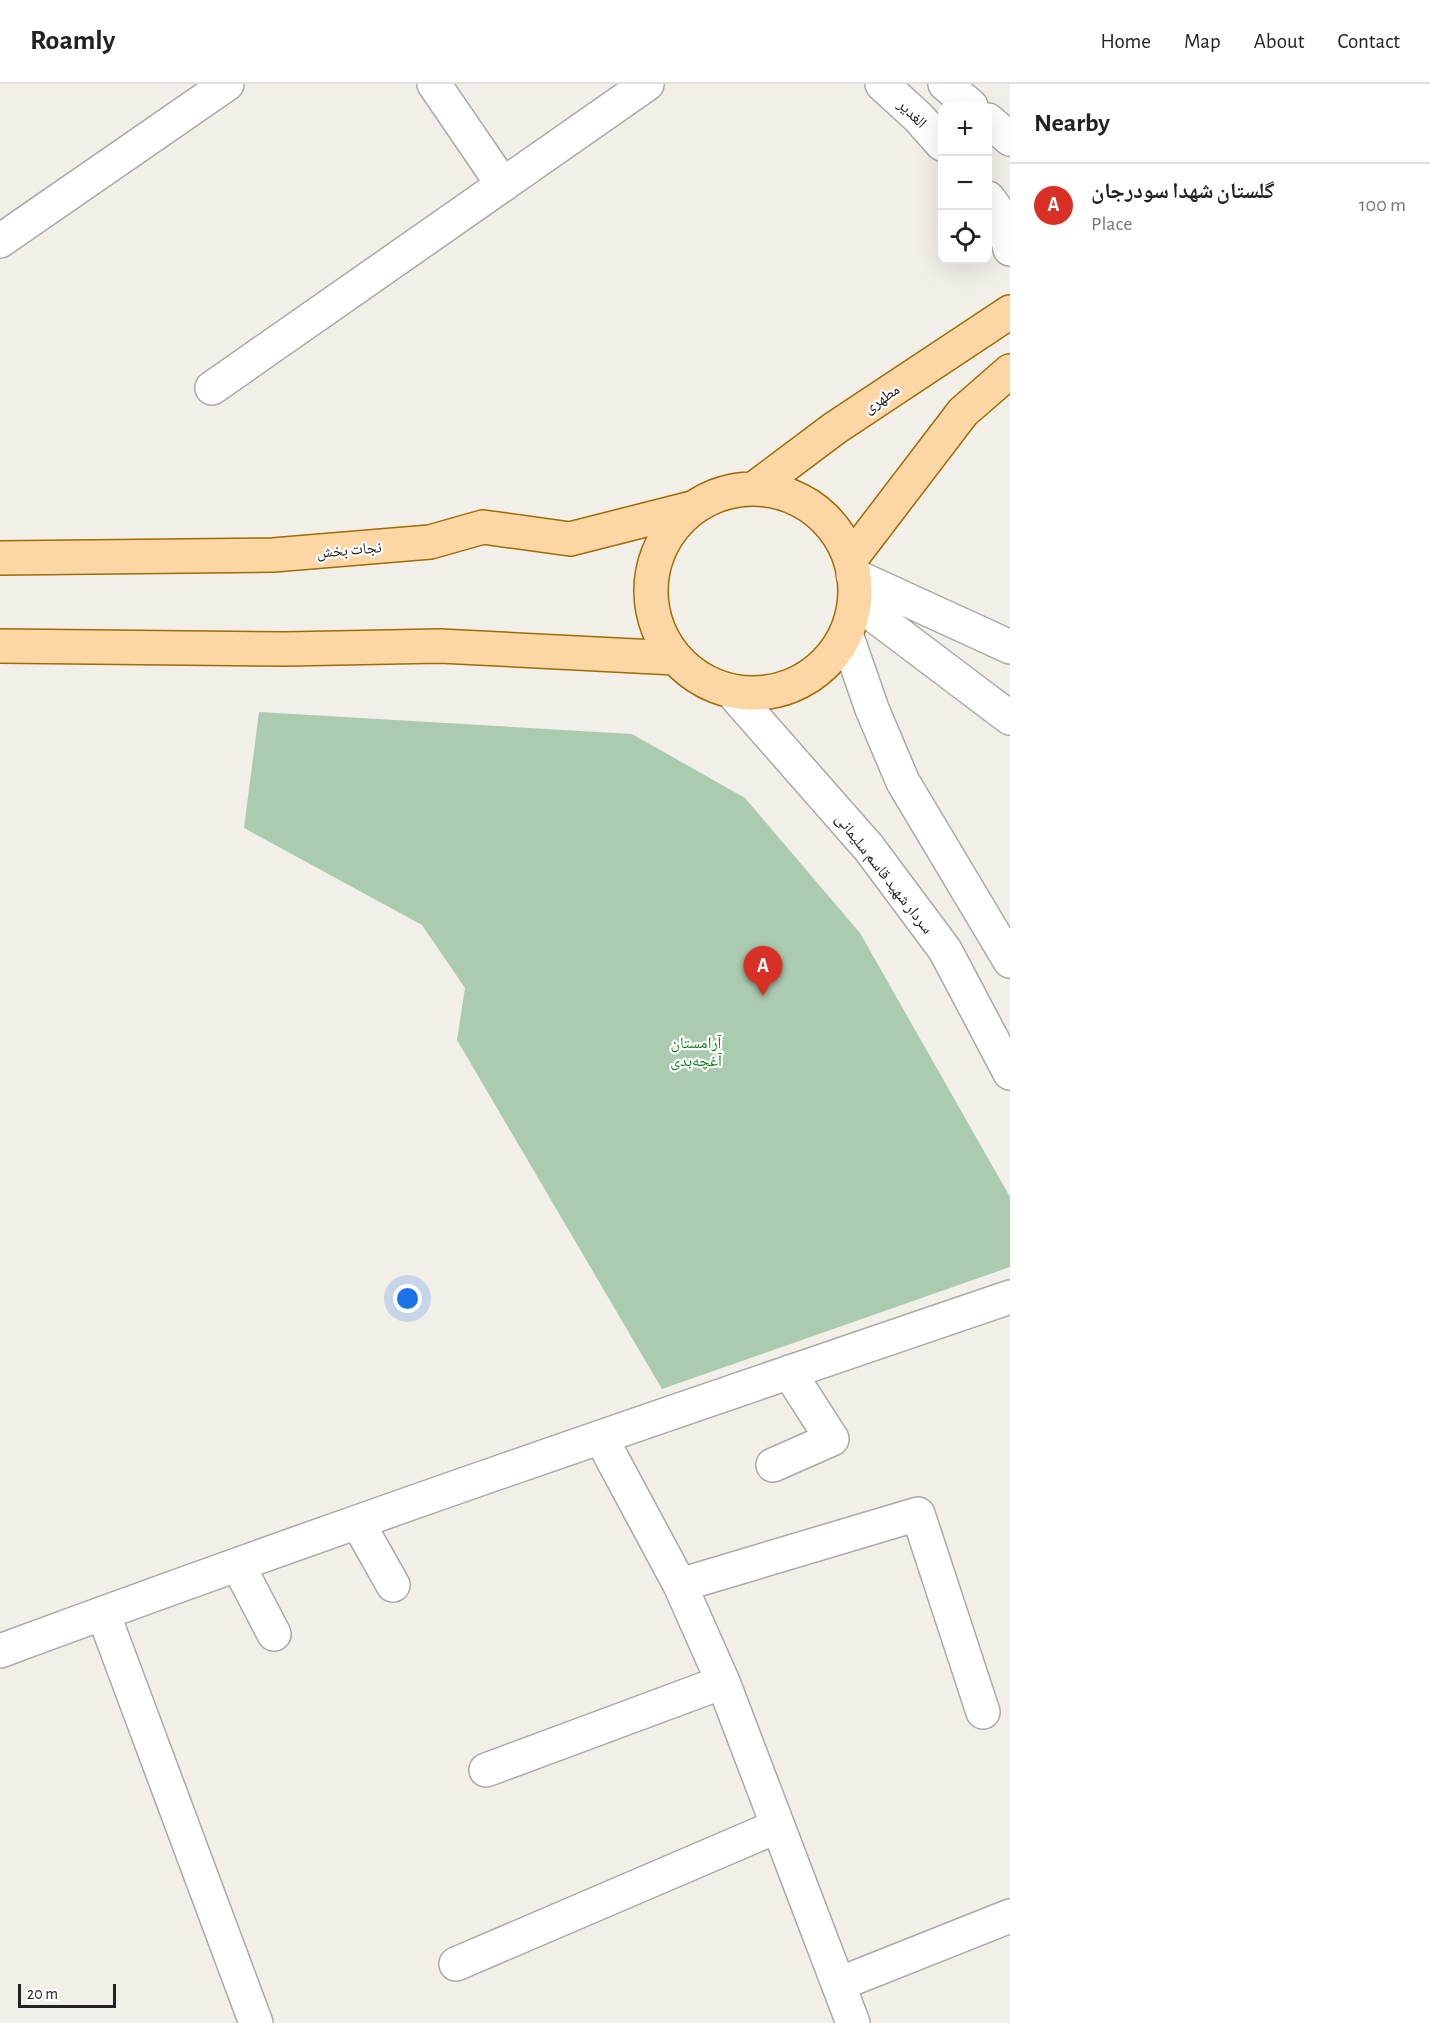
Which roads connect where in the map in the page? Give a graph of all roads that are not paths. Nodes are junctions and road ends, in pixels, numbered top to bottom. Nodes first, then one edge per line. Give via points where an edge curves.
1 (434, 84) edge
2 (647, 84) edge
3 (882, 84) edge
4 (945, 84) edge
5 (224, 85) edge
6 (966, 102) edge
7 (992, 124) edge
8 (938, 139) edge
9 (1010, 139) edge
10 (503, 185) junction
11 (992, 204) edge
12 (0, 241) edge
13 (1010, 249) edge
14 (1010, 312) edge
15 (1010, 371) edge
16 (212, 388) dead end
17 (754, 488) junction
18 (692, 508) junction
19 (0, 558) edge
20 (853, 579) junction
21 (846, 634) junction
22 (0, 646) edge
23 (1010, 647) edge
24 (675, 658) junction
25 (732, 692) junction
26 (1010, 718) edge
27 (988, 924) junction
28 (945, 950) junction
29 (1010, 961) edge
30 (1010, 1073) edge
31 (1010, 1297) edge
32 (789, 1372) junction
33 (601, 1438) junction
34 (773, 1465) dead end
35 (358, 1523) junction
36 (238, 1565) junction
37 (393, 1585) dead end
38 (680, 1586) junction
39 (103, 1613) junction
40 (274, 1634) dead end
41 (0, 1651) edge
42 (723, 1682) junction
43 (983, 1712) dead end
44 (486, 1770) dead end
45 (778, 1826) junction
46 (1010, 1916) edge
47 (456, 1964) dead end
48 (839, 1984) junction
49 (256, 2023) edge
50 (853, 2023) edge

1 - 10 street
2 - 10 street
3 - 8 street, الغدیر
4 - 6 street
5 - 12 street
7 - 9 street
10 - 16 street
11 - 13 street via 1001,216
14 - 17 main road, مطهری via 835,428
15 - 20 main road via 963,412
17 - 18 main road via 722,493
17 - 20 main road via 788,494 817,510 839,535
18 - 19 main road, نجات بخش via 570,539 483,527 430,542 273,555
18 - 24 main road via 669,533 654,563 651,596 658,629
20 - 21 main road
20 - 23 street
20 - 26 street
21 - 25 main road via 827,663 799,683 767,693
21 - 27 street via 903,782
22 - 24 main road via 440,646
24 - 25 main road via 700,679
25 - 28 street, سردار شهید قاسم سلیمانی via 868,848
27 - 28 street
27 - 29 street
28 - 30 street, سردار شهید قاسم سلیمانی
31 - 32 street
32 - 33 street
32 - 34 street via 832,1439
33 - 35 street
33 - 38 street
35 - 36 street
35 - 37 street
36 - 39 street
36 - 40 street
38 - 42 street
38 - 43 street via 918,1515
39 - 41 street
39 - 49 street
42 - 44 street
42 - 45 street
45 - 47 street
45 - 48 street
46 - 48 street
48 - 50 street

